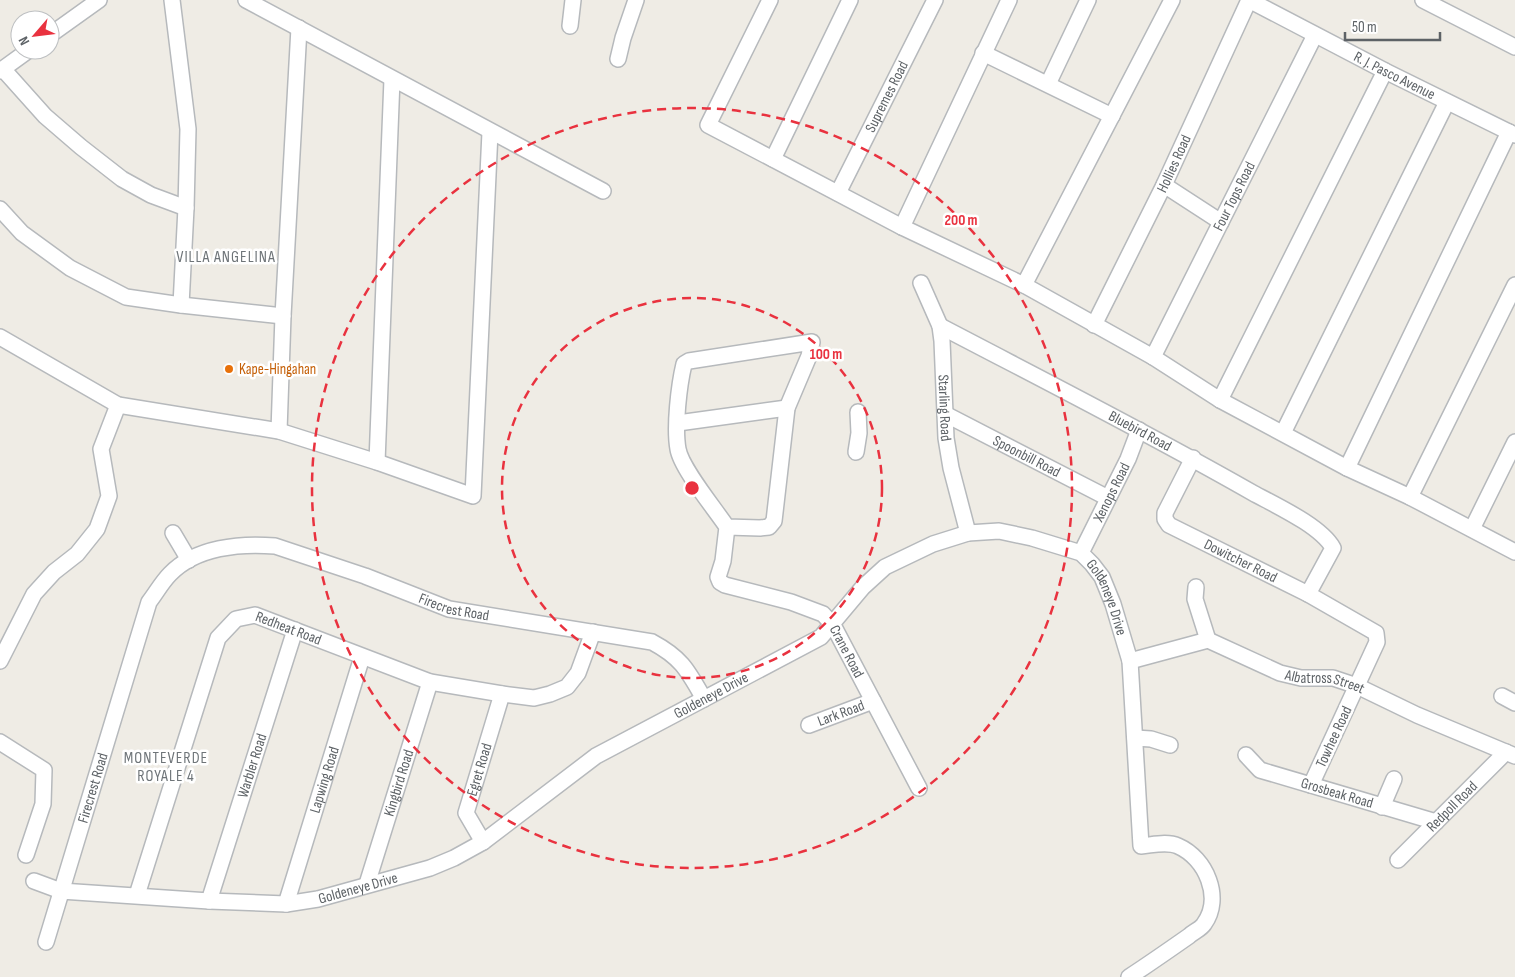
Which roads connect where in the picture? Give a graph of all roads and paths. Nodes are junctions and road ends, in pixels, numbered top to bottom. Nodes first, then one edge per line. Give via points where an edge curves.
1 (99, 0) edge
2 (172, 0) edge
3 (246, 0) edge
4 (573, 0) edge
5 (636, 0) edge
6 (770, 0) edge
7 (850, 0) edge
8 (935, 0) edge
9 (1009, 0) edge
10 (1088, 0) edge
11 (1172, 0) edge
12 (1249, 0) edge
13 (1423, 0) edge
14 (570, 26) dead end
15 (60, 28) edge
16 (298, 28) junction
17 (1314, 35) junction
18 (1515, 47) edge
19 (983, 53) junction
20 (618, 59) dead end
21 (16, 60) edge
22 (2, 70) edge
23 (1385, 71) junction
24 (392, 79) junction
25 (1048, 84) junction
26 (1447, 102) junction
27 (1112, 116) junction
28 (490, 132) junction
29 (1512, 134) edge
30 (772, 159) junction
31 (1164, 185) junction
32 (603, 191) dead end
33 (838, 193) junction
34 (186, 208) junction
35 (0, 209) edge
36 (1221, 222) junction
37 (902, 227) junction
38 (921, 283) dead end
39 (1024, 285) junction
40 (1515, 285) edge
41 (181, 305) junction
42 (283, 316) junction
43 (1094, 324) junction
44 (940, 326) junction
45 (0, 337) edge
46 (1154, 358) junction
47 (1220, 400) junction
48 (118, 405) junction
49 (787, 408) junction
50 (858, 412) dead end
51 (945, 414) junction
52 (678, 423) junction
53 (1139, 430) junction
54 (279, 432) junction
55 (1283, 433) junction
56 (1515, 442) edge
57 (856, 452) dead end
58 (1193, 458) junction
59 (377, 462) junction
60 (1346, 468) junction
61 (1410, 497) junction
62 (1108, 498) junction
63 (727, 527) junction
64 (1472, 529) junction
65 (173, 533) dead end
66 (968, 533) junction
67 (1515, 552) edge
68 (1081, 553) junction
69 (189, 560) junction
70 (1196, 587) dead end
71 (1308, 594) junction
72 (833, 625) junction
73 (7, 628) edge
74 (295, 630) junction
75 (593, 632) junction
76 (1376, 633) joint
77 (1208, 640) junction
78 (362, 657) junction
79 (0, 661) edge
80 (1130, 661) junction
81 (430, 682) junction
82 (1357, 686) junction
83 (502, 694) junction
84 (704, 699) junction
85 (873, 701) junction
86 (809, 726) dead end
87 (1135, 738) junction
88 (0, 742) edge
89 (1170, 745) dead end
90 (1510, 754) edge
91 (1246, 755) dead end
92 (1394, 779) dead end
93 (1312, 785) junction
94 (919, 788) dead end
95 (1382, 807) junction
96 (1436, 822) junction
97 (483, 842) junction
98 (26, 855) dead end
99 (1398, 860) dead end
100 (34, 881) dead end
101 (367, 884) junction
102 (61, 891) junction
103 (137, 895) junction
104 (209, 901) junction
105 (286, 904) junction
106 (46, 942) dead end
107 (1128, 977) edge

1 - 15 street
2 - 34 street via 188,129
3 - 16 street
4 - 14 street
5 - 20 street
6 - 30 street via 708,125
7 - 30 street
8 - 33 street, Supremes Road
9 - 19 street
10 - 25 street
11 - 27 street
12 - 17 street, R. J. Pasco Avenue
12 - 31 street, Hollies Road
13 - 18 street
16 - 24 street
16 - 42 street
17 - 23 street, R. J. Pasco Avenue
17 - 36 street, Four Tops Road
19 - 25 street
19 - 37 street
21 - 22 street
22 - 34 street via 45,116 122,178 151,195
23 - 26 street, R. J. Pasco Avenue
23 - 47 street
24 - 28 street
24 - 59 street
25 - 27 street
26 - 29 street, R. J. Pasco Avenue
26 - 55 street
27 - 39 street
28 - 32 street
28 - 59 street via 473,496
29 - 60 street
30 - 33 street
31 - 36 street
31 - 43 street, Hollies Road
33 - 37 street
34 - 41 street
35 - 41 street via 22,233 70,268 126,297
36 - 46 street, Four Tops Road
37 - 39 street
38 - 44 street, Starling Road
39 - 43 street
40 - 61 street
41 - 42 street
42 - 54 street
43 - 46 street
44 - 51 street, Starling Road
44 - 53 street, Bluebird Road
45 - 48 street
46 - 47 street
47 - 55 street
48 - 54 street
48 - 73 street via 100,450 109,496 97,529 77,554 34,594
49 - 52 street
49 - 52 street via 812,342 684,364
49 - 63 street via 774,521 769,527
50 - 57 street
51 - 62 street, Spoonbill Road
51 - 66 street, Starling Road via 951,468
52 - 63 street via 678,450 688,471
53 - 58 street, Bluebird Road
53 - 62 street, Xenops Road
54 - 59 street
55 - 60 street
56 - 64 street
58 - 71 street, Bluebird Road via 1307,524 1329,541 1333,548
58 - 71 street, Dowitcher Road via 1165,513 1169,525
60 - 61 street
61 - 64 street
62 - 68 street, Xenops Road
63 - 72 street, Crane Road via 718,577 720,582 823,614
64 - 67 street
65 - 69 street
66 - 68 street, Goldeneye Drive via 999,531
66 - 72 street, Goldeneye Drive via 933,544 885,567 863,587
68 - 80 street, Goldeneye Drive via 1102,577
69 - 75 street, Firecrest Road via 224,547 275,546 449,608
69 - 102 street, Firecrest Road via 170,574 149,602
70 - 77 street via 1195,599
71 - 76 street, Dowitcher Road
72 - 84 street, Goldeneye Drive via 821,637
72 - 85 street, Crane Road
73 - 79 street
74 - 78 street, Redheat Road
74 - 103 street, Redheat Road via 255,615 236,618 218,638
74 - 104 street, Warbler Road
75 - 83 street, Redheat Road via 578,673 566,687 534,698
75 - 84 street, Firecrest Road via 652,642 669,651 684,666
76 - 82 street, Towhee Road via 1377,642
77 - 80 street
77 - 82 street, Albatross Street via 1280,673 1302,678 1333,678
78 - 81 street, Redheat Road
78 - 105 street, Lapwing Road
80 - 87 street, Goldeneye Drive
81 - 83 street, Redheat Road
81 - 101 street, Kingbird Road
82 - 90 street, Albatross Street
82 - 93 street, Towhee Road
83 - 97 street, Egret Road via 466,813
84 - 97 street, Goldeneye Drive via 596,756
85 - 86 street, Lark Road
85 - 94 street, Crane Road
87 - 89 street
87 - 107 street, Goldeneye Drive via 1140,846 1166,843 1179,847 1196,860 1206,872 1211,887 1211,908 1204,925
88 - 98 street via 44,770 42,804
90 - 96 street, Redpoll Road
91 - 93 street, Grosbeak Road via 1260,770
92 - 95 street
93 - 95 street, Grosbeak Road
95 - 96 street, Grosbeak Road
96 - 99 street, Redpoll Road
97 - 101 street, Goldeneye Drive via 430,868
100 - 102 street, Goldeneye Drive
101 - 105 street, Goldeneye Drive via 318,899
102 - 103 street, Goldeneye Drive
102 - 106 street, Firecrest Road
103 - 104 street, Goldeneye Drive
104 - 105 street, Goldeneye Drive

